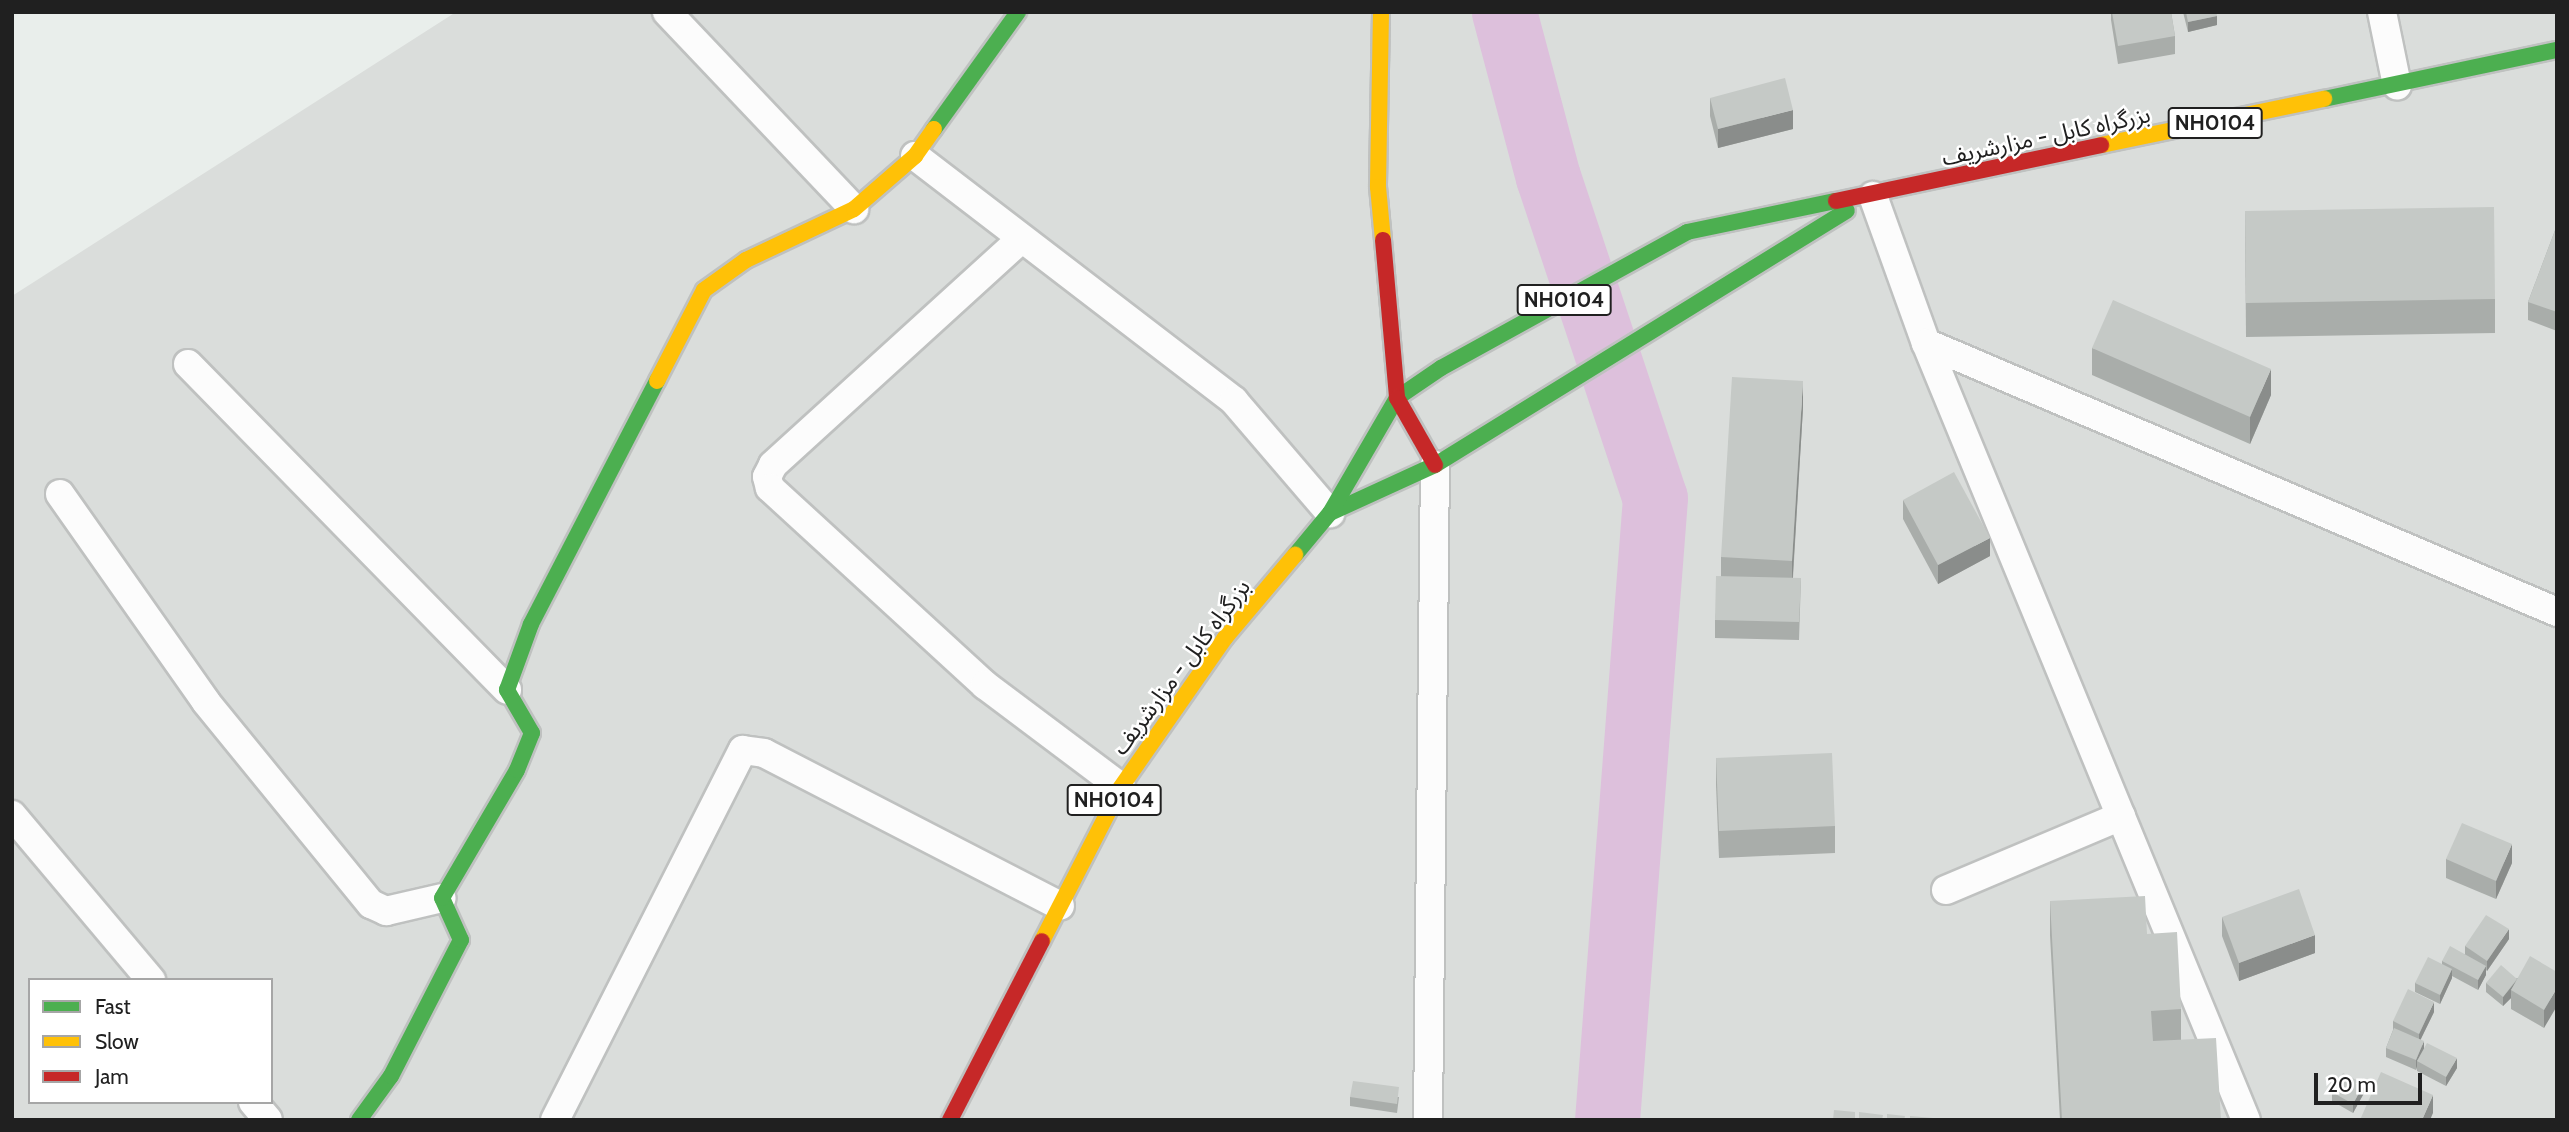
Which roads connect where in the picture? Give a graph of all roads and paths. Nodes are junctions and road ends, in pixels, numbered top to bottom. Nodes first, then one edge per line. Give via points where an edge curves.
1 (667, 12) edge
2 (1018, 12) edge
3 (1381, 12) edge
4 (2382, 12) edge
5 (2557, 50) edge
6 (2397, 85) junction
7 (915, 156) junction
8 (1873, 196) junction
9 (854, 209) junction
10 (1020, 240) junction
11 (1926, 343) junction
12 (188, 364) dead end
13 (1397, 398) junction
14 (1435, 465) junction
15 (60, 494) dead end
16 (1330, 513) junction
17 (2557, 612) edge
18 (506, 690) junction
19 (1121, 787) junction
20 (12, 815) edge
21 (2121, 816) junction
22 (1946, 890) dead end
23 (442, 898) junction
24 (1060, 906) junction
25 (148, 978) edge
26 (255, 1104) edge
27 (268, 1120) edge
28 (359, 1120) edge
29 (555, 1120) edge
30 (950, 1120) edge
31 (1429, 1120) edge
32 (2246, 1120) edge

1 - 9 street
2 - 7 main road
3 - 13 main road via 1378,187
4 - 6 street
5 - 6 main road, بزرگراه کابل - مزارشریف / NH0104
6 - 8 main road, بزرگراه کابل - مزارشریف / NH0104
7 - 9 main road
7 - 10 street
8 - 11 street
8 - 13 main road, بزرگراه کابل - مزارشریف / NH0104 via 1687,232 1441,368
8 - 14 main road, بزرگراه کابل - مزارشریف / NH0104 via 1716,288 1512,421
9 - 18 main road via 746,260 704,290 531,624
10 - 16 street via 1234,401
10 - 19 street via 773,465 767,477 770,488 985,685
11 - 17 street
11 - 21 street
12 - 18 street
13 - 14 main road
13 - 16 main road, بزرگراه کابل - مزارشریف / NH0104
14 - 16 main road, بزرگراه کابل - مزارشریف / NH0104
14 - 31 street
15 - 23 street via 206,702 371,904 386,911
16 - 19 main road, بزرگراه کابل - مزارشریف / NH0104 via 1225,638
18 - 23 main road via 533,733 517,770
19 - 24 main road, بزرگراه کابل - مزارشریف / NH0104
20 - 25 street
21 - 22 street
21 - 32 street
23 - 28 main road via 461,940 391,1076
24 - 29 street via 764,753 743,750
24 - 30 main road, بزرگراه کابل - مزارشریف / NH0104
26 - 27 street

